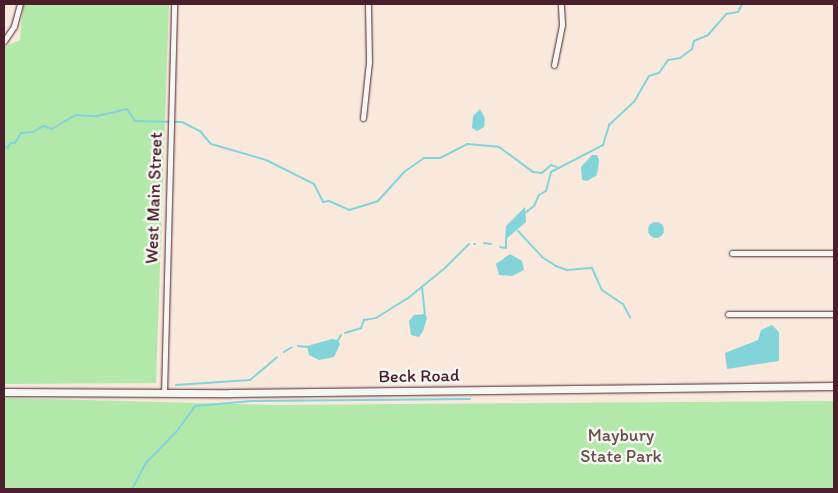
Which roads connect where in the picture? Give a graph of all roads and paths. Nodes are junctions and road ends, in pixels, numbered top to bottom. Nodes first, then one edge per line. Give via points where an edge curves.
1 (20, 4) edge
2 (174, 4) edge
3 (368, 4) edge
4 (561, 4) edge
5 (4, 41) edge
6 (554, 66) dead end
7 (363, 118) dead end
8 (732, 253) dead end
9 (834, 253) edge
10 (728, 314) dead end
11 (834, 314) edge
12 (834, 386) edge
13 (4, 392) edge
14 (164, 393) junction

1 - 5 street via 14,26
2 - 14 street, West Main Street
3 - 7 street via 369,62
4 - 6 street via 562,25
8 - 9 street
10 - 11 street
12 - 14 main road, Beck Road
13 - 14 main road, Beck Road

